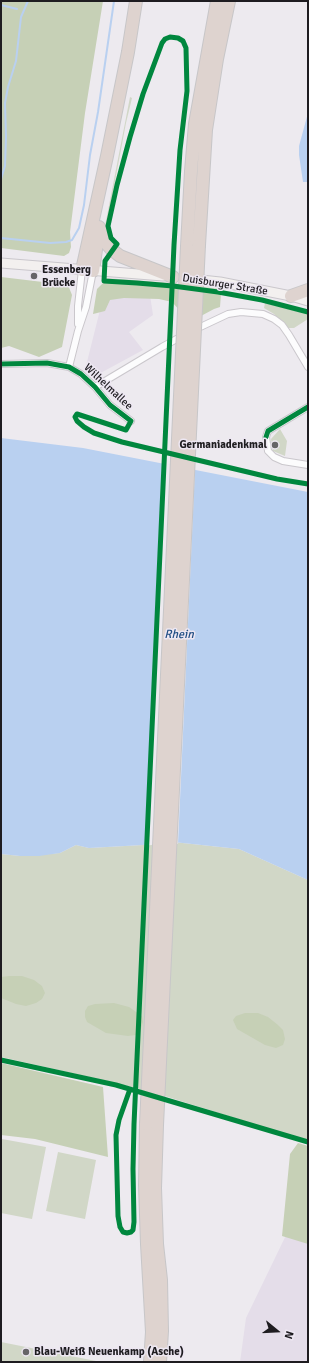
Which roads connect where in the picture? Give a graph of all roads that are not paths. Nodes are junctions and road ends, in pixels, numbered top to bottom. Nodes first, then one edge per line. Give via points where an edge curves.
1 (136, 1) edge
2 (140, 1) edge
3 (218, 1) edge
4 (229, 1) edge
5 (99, 226) junction
6 (1, 263) edge
7 (88, 270) junction
8 (173, 277) junction
9 (308, 290) edge
10 (290, 296) junction
11 (308, 301) edge
12 (78, 331) junction
13 (1, 364) edge
14 (69, 367) junction
15 (308, 367) edge
16 (95, 387) junction
17 (308, 407) edge
18 (130, 421) dead end
19 (308, 465) edge
20 (152, 1125) junction
21 (150, 1362) edge
22 (160, 1362) edge

1 - 7 highway
2 - 5 highway
3 - 20 highway, bridge via 195,124 186,246
4 - 20 highway, bridge via 206,130
5 - 7 highway
5 - 8 highway via 106,243 120,256
6 - 7 main road, Duisburger Straße
7 - 8 main road, Duisburger Straße
7 - 12 street via 86,307
7 - 12 street via 78,306
8 - 10 main road, Duisburger Straße via 220,282
9 - 10 highway
10 - 11 main road, Duisburger Straße
12 - 14 street
13 - 14 street, Wilhelmallee via 47,363
14 - 16 street, Wilhelmallee
15 - 16 street via 290,335 274,319 262,314 241,312 215,319
16 - 18 street, Wilhelmallee via 110,405
17 - 19 street via 268,431 266,437 268,451 274,457
20 - 21 highway via 145,1185 152,1332
20 - 22 highway via 161,1280

